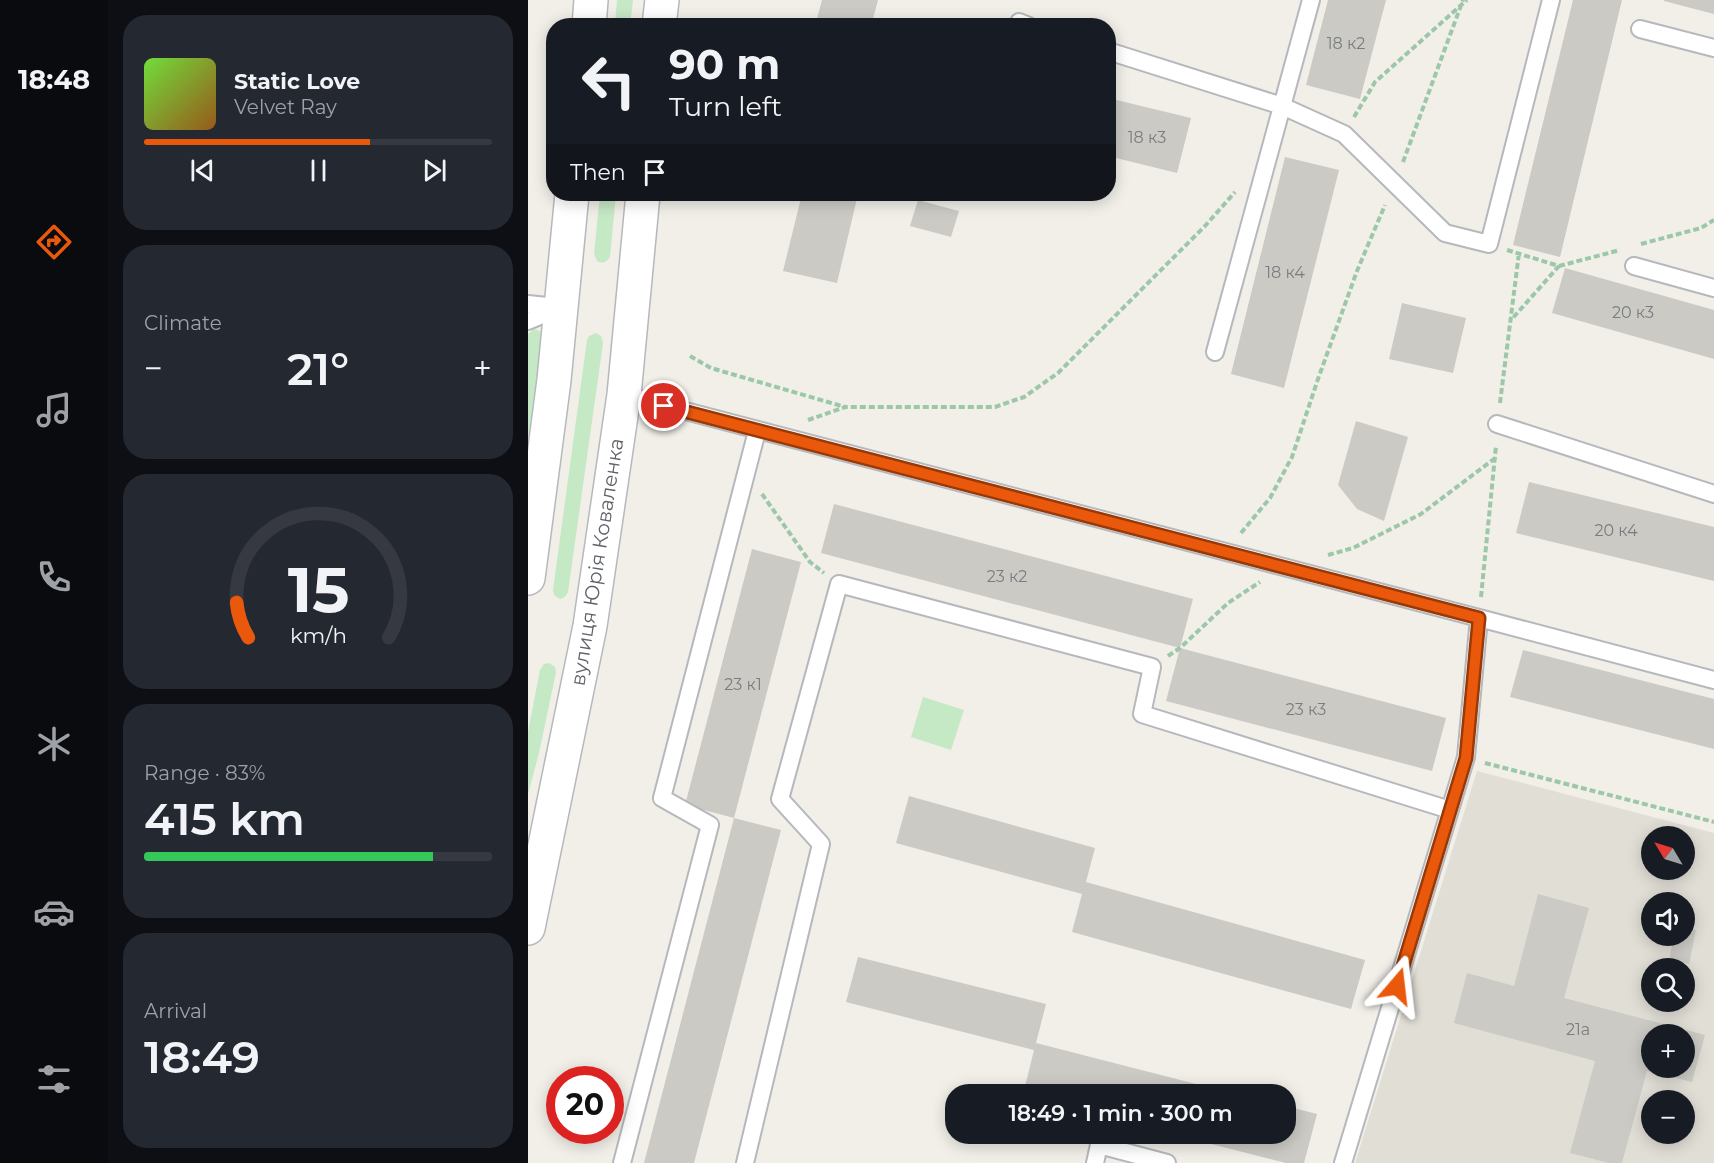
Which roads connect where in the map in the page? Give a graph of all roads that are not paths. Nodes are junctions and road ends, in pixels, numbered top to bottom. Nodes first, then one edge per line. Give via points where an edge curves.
1 (591, 0) edge
2 (662, 0) edge
3 (1311, 0) edge
4 (1551, 0) edge
5 (590, 18) edge
6 (660, 18) edge
7 (1640, 29) dead end
8 (1714, 48) edge
9 (1116, 54) edge
10 (1282, 106) junction
11 (571, 201) edge
12 (642, 201) edge
13 (1634, 266) dead end
14 (1714, 288) edge
15 (528, 304) edge
16 (561, 307) junction
17 (528, 321) edge
18 (1215, 352) dead end
19 (624, 395) junction
20 (1497, 424) dead end
21 (757, 431) junction
22 (1714, 494) edge
23 (528, 578) edge
24 (1479, 618) junction
25 (1714, 680) edge
26 (1450, 810) junction
27 (528, 928) edge
28 (622, 1163) edge
29 (745, 1163) edge
30 (1095, 1163) edge
31 (1167, 1163) edge
32 (1343, 1163) edge

1 - 5 street
2 - 6 street
3 - 10 lane
4 - 10 lane via 1489,244 1445,233 1344,134
7 - 8 lane
9 - 10 lane
10 - 18 lane
11 - 16 street
12 - 19 street, вулиця Юрія Коваленка
13 - 14 lane
15 - 16 lane
16 - 17 lane
16 - 23 street
19 - 21 lane
19 - 27 street, вулиця Юрія Коваленка via 590,626
20 - 22 lane
21 - 24 lane
21 - 28 lane via 662,798 710,825
24 - 25 lane
24 - 26 lane via 1466,758
26 - 29 lane via 1142,714 1152,667 838,585 780,800 821,844
26 - 32 lane
30 - 31 lane via 1099,1145

